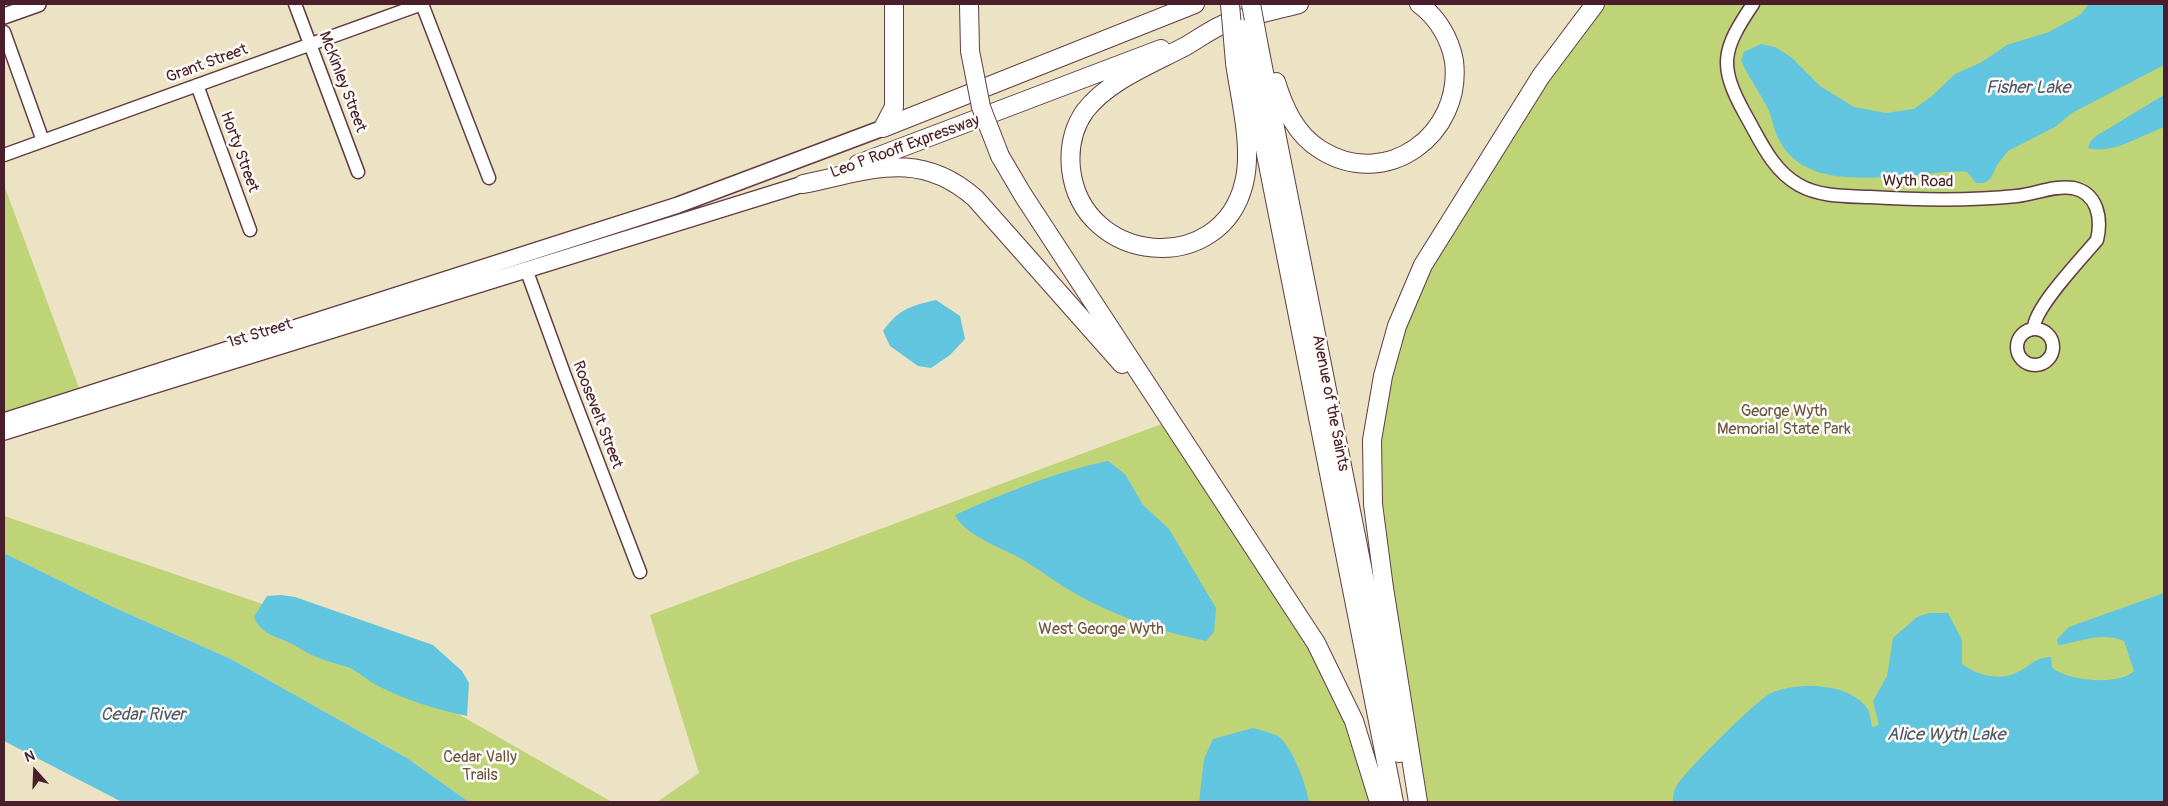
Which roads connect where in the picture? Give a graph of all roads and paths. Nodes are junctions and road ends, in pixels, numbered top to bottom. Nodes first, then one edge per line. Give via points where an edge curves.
1 (38, 4) edge
2 (295, 4) edge
3 (422, 4) edge
4 (894, 4) edge
5 (969, 4) edge
6 (1195, 4) edge
7 (1230, 4) edge
8 (1237, 4) edge
9 (1252, 4) edge
10 (1275, 4) edge
11 (1299, 4) edge
12 (1419, 4) edge
13 (1595, 4) edge
14 (1753, 4) edge
15 (4, 16) edge
16 (1228, 23) junction
17 (4, 32) edge
18 (309, 43) junction
19 (1252, 56) junction
20 (197, 85) junction
21 (882, 128) junction
22 (43, 141) junction
23 (4, 155) edge
24 (358, 172) dead end
25 (488, 178) dead end
26 (803, 184) junction
27 (250, 230) dead end
28 (525, 262) junction
29 (2034, 328) dead end
30 (4, 420) edge
31 (4, 432) edge
32 (1192, 455) junction
33 (640, 572) dead end
34 (1379, 802) edge
35 (1394, 802) edge
36 (1409, 802) edge
37 (1418, 802) edge

1 - 15 main road
2 - 18 street, McKinley Street
3 - 18 street, Grant Street
3 - 25 street
4 - 21 highway via 894,107
5 - 32 highway, bridge via 970,51 981,108 1000,156
6 - 21 highway, Leo P Rooff Expressway
7 - 19 highway, bridge
8 - 19 highway, Avenue of the Saints, bridge
9 - 19 highway, Avenue of the Saints, bridge
10 - 16 highway, Leo P Rooff Expressway
11 - 16 highway
12 - 19 highway via 1438,21 1449,43 1456,79 1441,124 1420,146 1395,159 1373,164 1357,163 1334,156 1312,143 1296,126
13 - 37 highway via 1541,76 1423,264 1398,326 1379,397 1372,460 1374,525
14 - 29 street, Wyth Road via 1729,44 1727,79 1772,162 1799,186 1836,195 1935,200 2018,196 2074,188 2095,204 2100,228 2097,240 2044,304 2034,320
16 - 19 highway via 1104,92 1084,113 1070,151 1072,177 1082,203 1096,223 1136,246 1172,248 1197,240 1220,225 1244,185
16 - 26 highway, Leo P Rooff Expressway
17 - 22 street
18 - 20 street, Grant Street
18 - 24 street, McKinley Street
19 - 35 highway, Avenue of the Saints
19 - 36 highway, Avenue of the Saints
20 - 22 street, Grant Street
20 - 27 street, Horty Street
21 - 28 main road, Leo P Rooff Expressway
22 - 23 street, Grant Street
26 - 28 main road, Leo P Rooff Expressway
26 - 32 highway via 899,166 932,171 963,187 1103,340
28 - 30 main road, 1st Street
28 - 31 main road, 1st Street
28 - 33 street, Roosevelt Street via 562,369
32 - 34 highway via 1296,609 1330,668 1354,722

